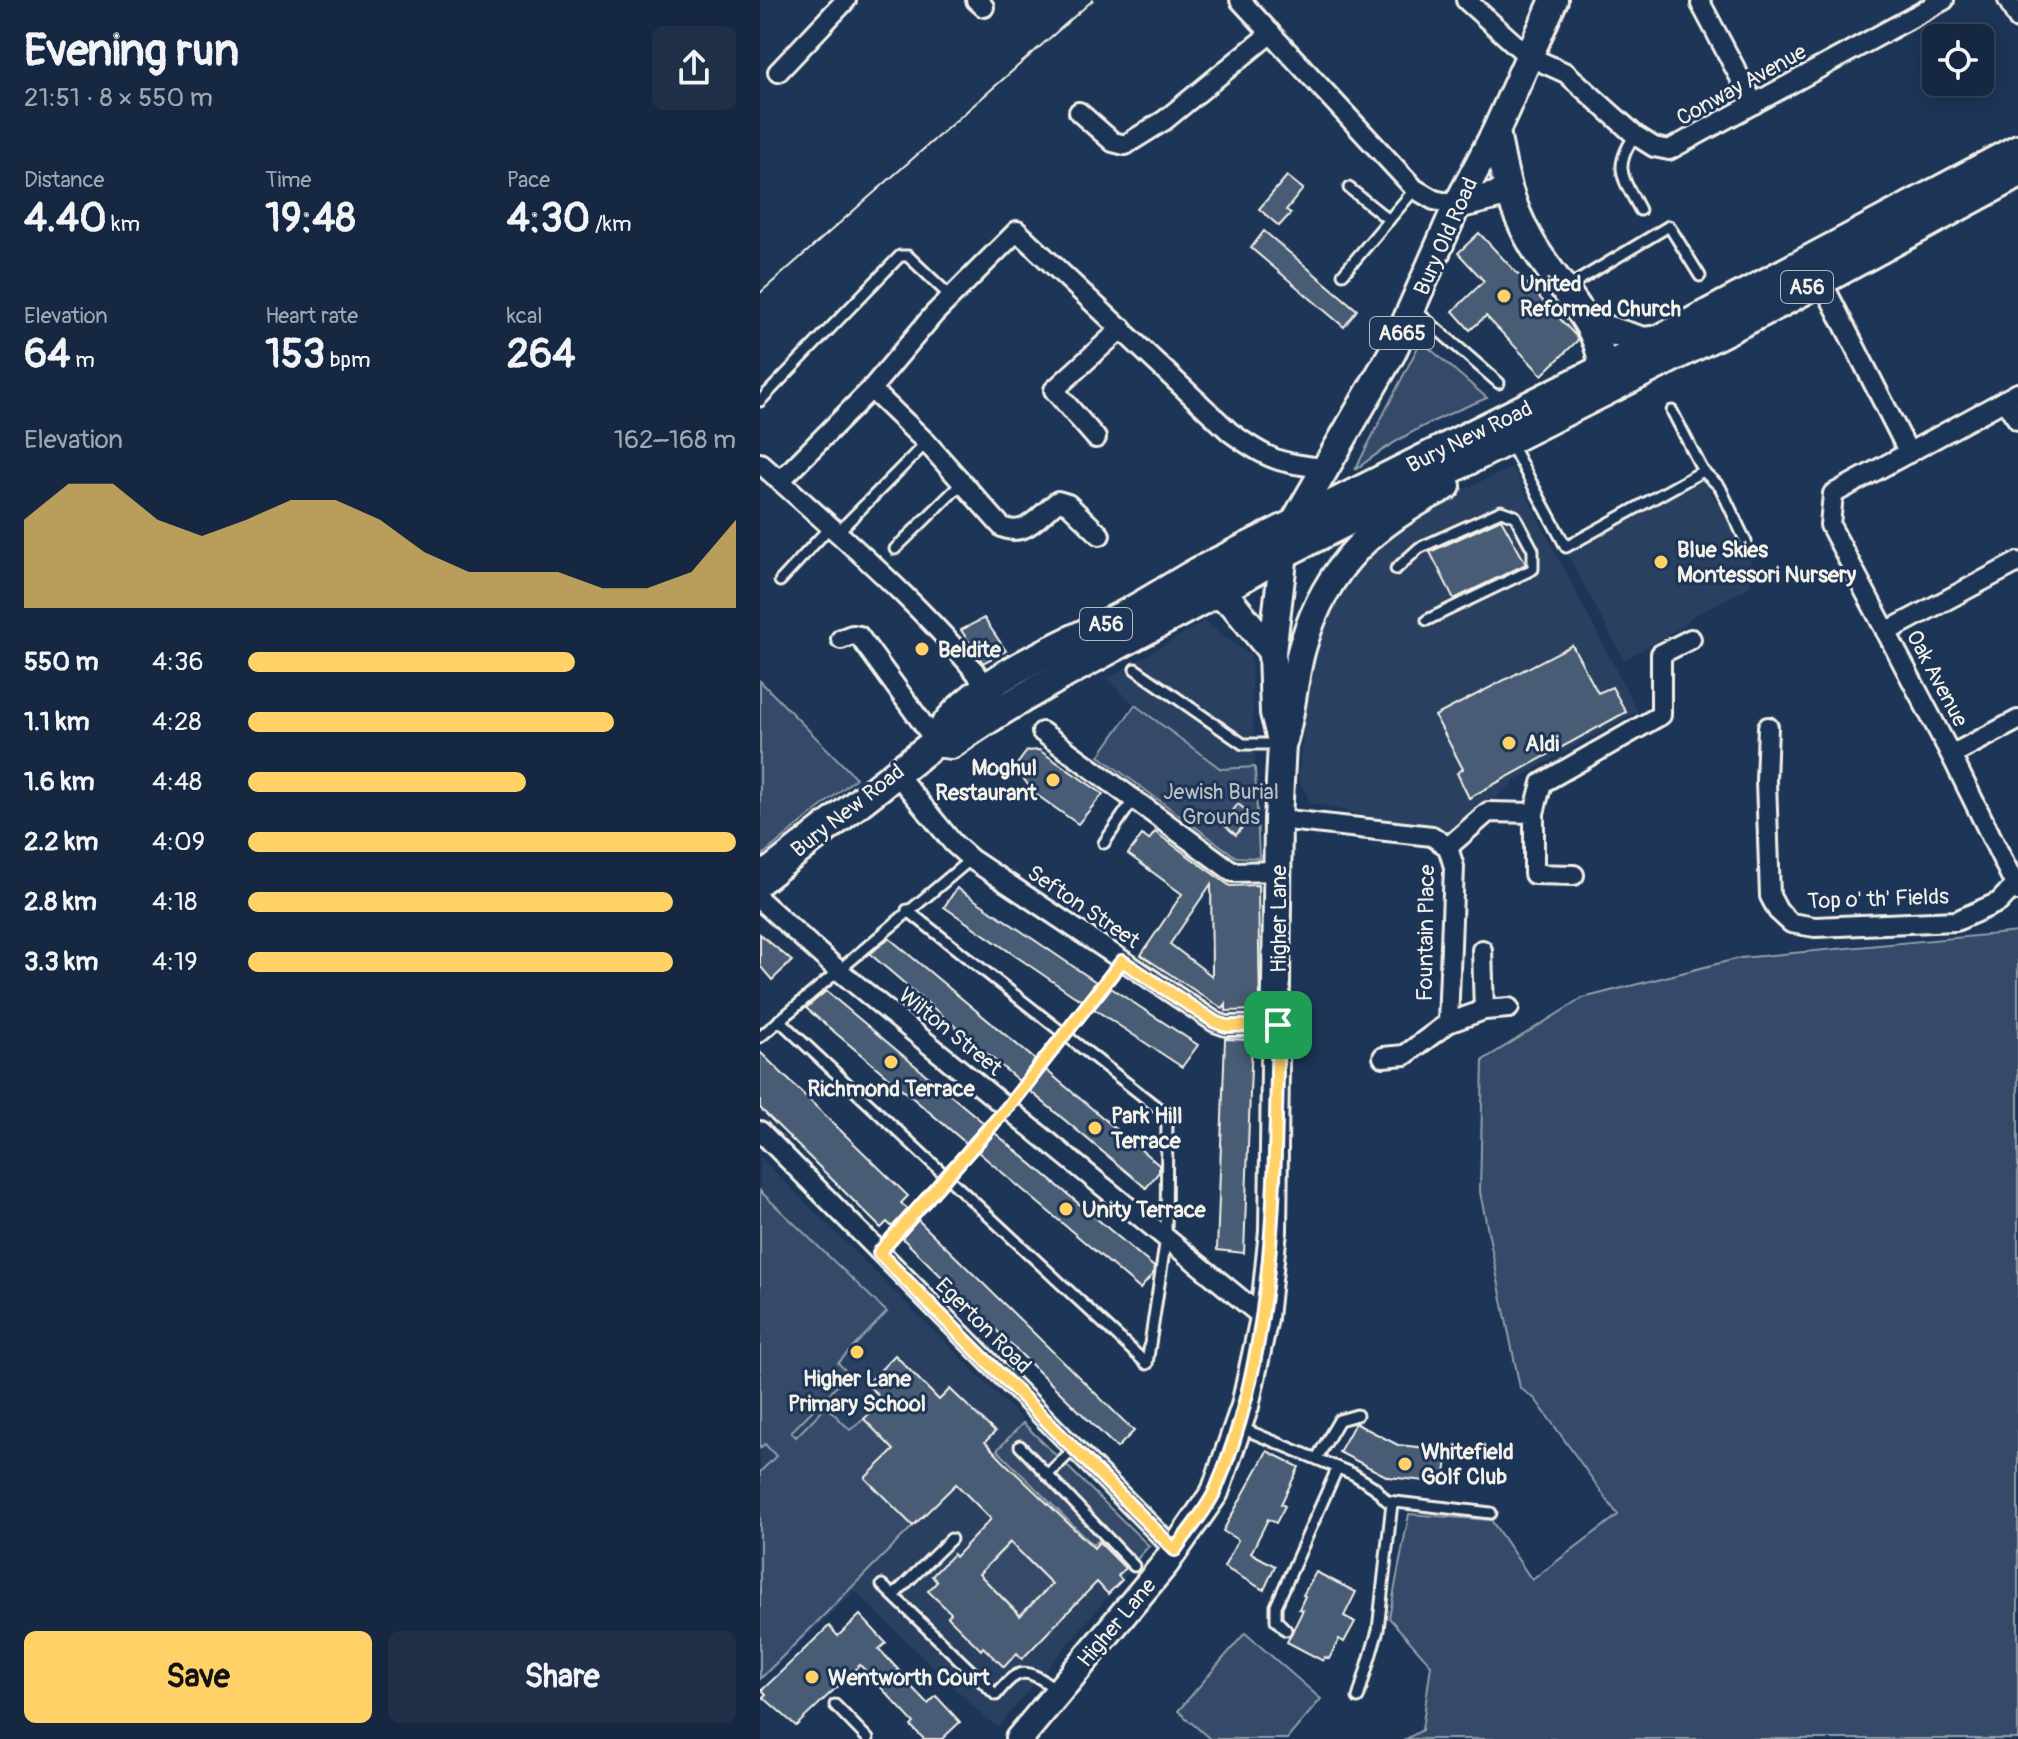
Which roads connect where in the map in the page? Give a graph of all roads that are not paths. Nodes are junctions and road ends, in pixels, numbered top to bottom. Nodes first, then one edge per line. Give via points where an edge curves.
1 (846, 0) edge
2 (1240, 0) edge
3 (1466, 0) edge
4 (1554, 0) edge
5 (1944, 0) edge
6 (2008, 0) edge
7 (1701, 4) dead end
8 (2018, 19) edge
9 (1271, 33) junction
10 (1528, 56) junction
11 (778, 72) dead end
12 (1754, 104) junction
13 (1079, 112) dead end
14 (1496, 131) junction
15 (1635, 135) junction
16 (2018, 149) edge
17 (2018, 174) edge
18 (1349, 188) dead end
19 (1415, 189) junction
20 (1507, 193) junction
21 (1457, 205) junction
22 (1640, 210) dead end
23 (1389, 220) junction
24 (1816, 269) junction
25 (1343, 274) dead end
26 (1700, 276) dead end
27 (1563, 290) junction
28 (951, 297) junction
29 (1413, 308) junction
30 (1589, 324) junction
31 (1122, 328) junction
32 (1660, 339) junction
33 (1603, 369) junction
34 (1499, 383) dead end
35 (871, 389) junction
36 (2011, 396) edge
37 (1595, 397) junction
38 (760, 401) edge
39 (1672, 411) dead end
40 (2018, 420) edge
41 (1096, 438) dead end
42 (1507, 438) junction
43 (927, 443) junction
44 (1909, 453) junction
45 (760, 463) edge
46 (1326, 468) junction
47 (1703, 471) junction
48 (780, 481) junction
49 (962, 483) junction
50 (832, 531) junction
51 (1100, 535) dead end
52 (1288, 539) junction
53 (1746, 542) dead end
54 (895, 549) dead end
55 (2018, 562) edge
56 (1396, 569) dead end
57 (780, 581) dead end
58 (1216, 594) junction
59 (1427, 620) dead end
60 (1886, 632) junction
61 (841, 639) dead end
62 (1691, 639) dead end
63 (1272, 652) junction
64 (1135, 669) dead end
65 (995, 698) junction
66 (2018, 720) edge
67 (1768, 727) dead end
68 (1042, 732) dead end
69 (936, 742) junction
70 (1282, 744) junction
71 (1951, 755) junction
72 (895, 772) junction
73 (1134, 799) junction
74 (1534, 813) junction
75 (1278, 819) junction
76 (1104, 843) dead end
77 (1448, 847) junction
78 (971, 859) junction
79 (1278, 871) junction
80 (1574, 875) dead end
81 (760, 880) edge
82 (2016, 885) edge
83 (760, 900) edge
84 (907, 910) junction
85 (1482, 950) dead end
86 (1122, 961) junction
87 (838, 970) junction
88 (1509, 1008) dead end
89 (1484, 1010) junction
90 (779, 1020) junction
91 (1448, 1023) junction
92 (1278, 1025) junction
93 (1066, 1033) junction
94 (760, 1037) edge
95 (1383, 1057) dead end
96 (1007, 1108) junction
97 (760, 1131) edge
98 (947, 1176) junction
99 (1166, 1238) junction
100 (879, 1253) junction
101 (1264, 1318) junction
102 (1357, 1415) dead end
103 (1237, 1427) junction
104 (1020, 1446) dead end
105 (1074, 1449) junction
106 (1317, 1458) junction
107 (1337, 1469) junction
108 (1047, 1475) junction
109 (1392, 1503) junction
110 (1491, 1513) dead end
111 (951, 1539) dead end
112 (1175, 1550) junction
113 (1134, 1566) dead end
114 (882, 1585) dead end
115 (894, 1595) junction
116 (1286, 1630) dead end
117 (1059, 1691) junction
118 (1358, 1698) dead end
119 (835, 1705) dead end
120 (868, 1739) edge
121 (1019, 1739) edge

1 - 11 street
2 - 9 street
3 - 10 street, Conway Avenue
4 - 10 main road, Bury Old Road / A665
5 - 12 street, Conway Avenue
6 - 8 street
7 - 12 street
9 - 13 street via 1165,120 1125,145 1113,142
9 - 19 street
10 - 14 main road, Bury Old Road / A665
10 - 15 street, Conway Avenue via 1566,73
12 - 15 street, Conway Avenue via 1669,150
14 - 20 main road
14 - 21 main road, Bury Old Road / A665
15 - 22 lane via 1619,164
16 - 24 highway, Bury New Road / A56
17 - 24 highway, Bury New Road / A56
18 - 23 lane
19 - 21 street
19 - 23 lane
20 - 21 main road
20 - 27 main road
21 - 29 main road, Bury Old Road / A665
23 - 25 lane
24 - 32 highway, Bury New Road / A56
24 - 37 highway, Bury New Road / A56
24 - 44 street
26 - 27 lane via 1669,226
27 - 30 main road
28 - 31 street via 1017,231
28 - 35 street
28 - 38 lane via 908,256 900,256
29 - 34 lane
29 - 46 main road, Bury Old Road / A665
30 - 32 main road via 1644,341
30 - 33 main road
31 - 41 street via 1054,390
31 - 46 street via 1230,432 1264,457
32 - 33 highway, Bury New Road / A56
33 - 37 main road
33 - 52 highway, Bury New Road / A56
35 - 43 street
35 - 48 street
36 - 40 street
36 - 44 street
37 - 42 highway, Bury New Road / A56
39 - 47 lane
42 - 47 lane via 1566,547
42 - 52 highway, Bury New Road / A56
42 - 70 main road via 1486,466 1369,533 1332,577 1303,643
43 - 49 street
43 - 50 lane
44 - 60 street, Oak Avenue via 1833,494 1830,525
45 - 48 street
46 - 52 main road, Bury Old Road / A665
47 - 53 lane via 1720,487
48 - 50 street
49 - 51 street via 1002,527 1013,532 1023,530 1058,501
49 - 54 lane
50 - 57 lane
50 - 65 street via 978,673
52 - 58 highway, Bury New Road / A56
52 - 63 main road, Higher Lane / A665
52 - 65 highway, Bury New Road / A56 via 1198,572 1062,645
55 - 60 street
56 - 59 lane via 1419,548 1457,530 1501,511 1515,516 1533,550 1533,569
58 - 63 main road via 1233,604
58 - 65 highway, Bury New Road / A56
60 - 71 street, Oak Avenue
61 - 69 street via 859,636
62 - 74 street via 1661,654 1661,715 1542,783
63 - 70 main road, Higher Lane / A665 via 1274,713
64 - 70 lane via 1243,744
65 - 69 highway, Bury New Road / A56 via 949,717
66 - 71 street
67 - 82 street, Top o' th' Fields via 1770,896 1791,923 1815,927 1956,921 1999,902
68 - 73 street via 1067,739
69 - 72 highway, Bury New Road / A56
70 - 75 main road, Higher Lane / A665
71 - 82 street, Oak Avenue
72 - 78 street, Sefton Street
72 - 81 highway, Bury New Road / A56
73 - 76 lane
73 - 79 street via 1233,872
74 - 77 street via 1488,812
74 - 80 street via 1534,874
75 - 77 street, Fountain Place via 1432,836
75 - 79 main road, Higher Lane / A665
77 - 91 street, Fountain Place via 1454,867
78 - 84 lane
78 - 86 street, Sefton Street
79 - 92 main road, Higher Lane / A665
83 - 87 street, Wilton Street
84 - 87 lane
84 - 93 lane
85 - 89 street
86 - 92 street, Sefton Street via 1215,1022
86 - 93 lane
87 - 90 lane
87 - 96 street, Wilton Street
88 - 89 street
89 - 91 street
90 - 94 lane
90 - 98 lane
91 - 95 street, Fountain Place via 1405,1055
92 - 101 main road, Higher Lane / A665 via 1273,1231
93 - 96 lane
93 - 99 lane via 1167,1115
96 - 98 lane
96 - 99 street, Wilton Street
97 - 100 street, Egerton Road
98 - 99 lane via 1147,1364
98 - 100 lane
99 - 101 street, Wilton Street
100 - 105 street, Egerton Road
101 - 103 main road, Higher Lane / A665
102 - 106 lane via 1339,1420
103 - 106 lane
103 - 112 main road, Higher Lane / A665 via 1215,1492
104 - 108 lane
105 - 108 lane
105 - 112 street, Egerton Road
106 - 107 lane
107 - 109 lane via 1353,1474
107 - 116 lane via 1276,1606 1276,1620
108 - 113 lane
109 - 110 lane
109 - 118 lane via 1378,1630
111 - 115 lane
112 - 117 main road, Higher Lane / A665
114 - 115 lane
115 - 117 lane via 996,1695 1012,1676 1024,1672
117 - 121 main road, Higher Lane / A665
119 - 120 lane

